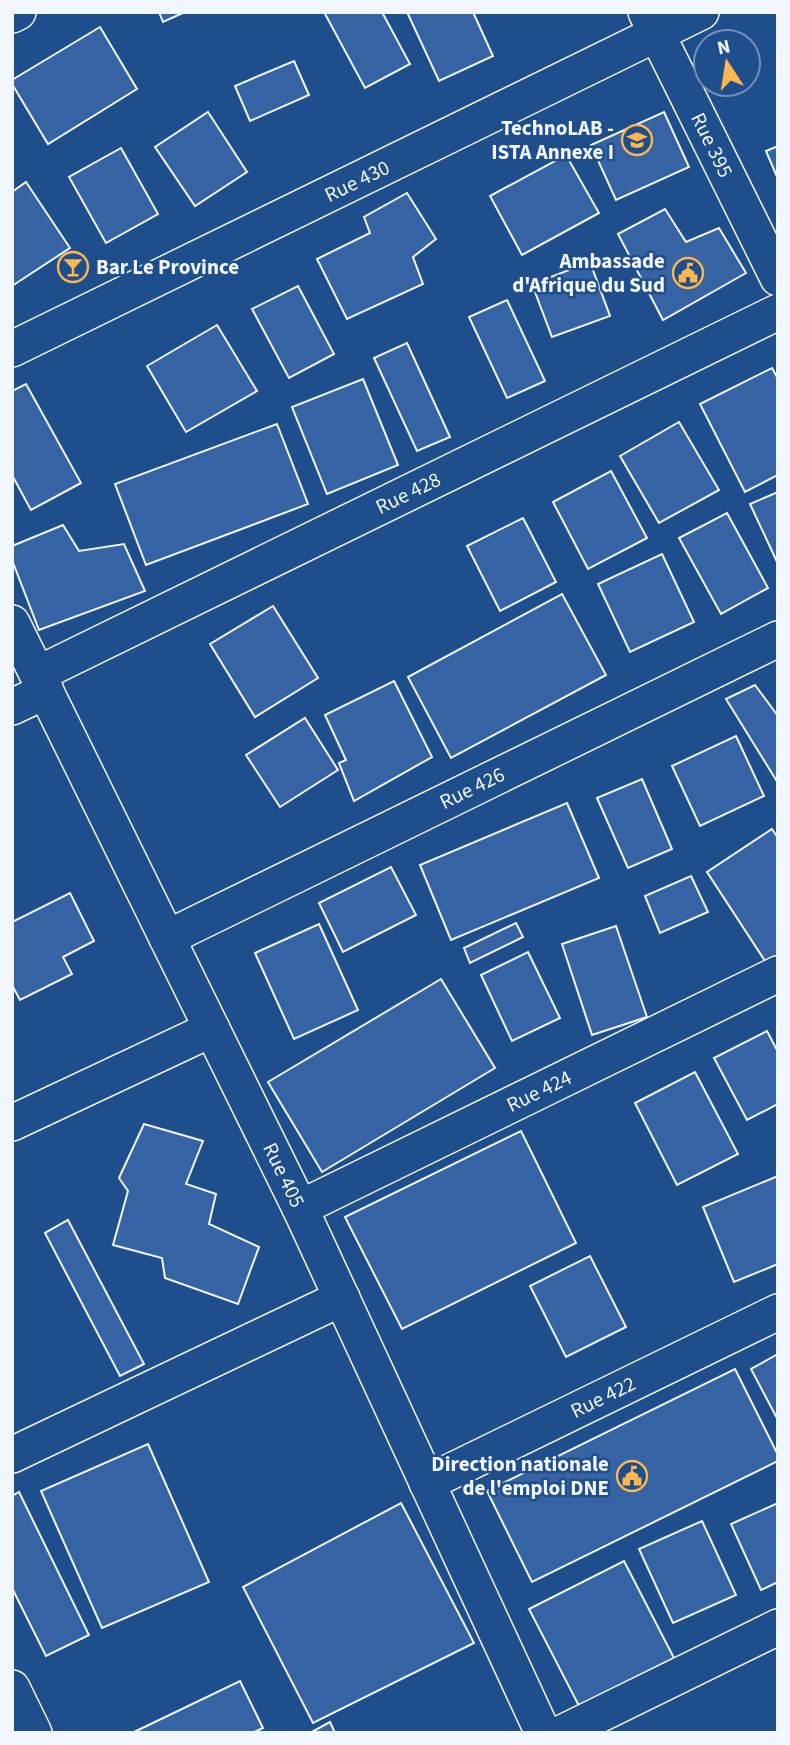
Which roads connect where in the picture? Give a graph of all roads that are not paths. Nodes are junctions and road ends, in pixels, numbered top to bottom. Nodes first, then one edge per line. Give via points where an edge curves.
1 (18, 12) edge
2 (701, 12) edge
3 (12, 15) edge
4 (652, 23) edge
5 (778, 278) edge
6 (778, 312) edge
7 (12, 349) edge
8 (12, 623) edge
9 (778, 639) edge
10 (42, 683) junction
11 (12, 707) edge
12 (167, 938) junction
13 (778, 974) edge
14 (212, 1029) junction
15 (12, 1124) edge
16 (300, 1208) junction
17 (342, 1298) junction
18 (778, 1312) edge
19 (12, 1455) edge
20 (427, 1483) junction
21 (778, 1627) edge
22 (12, 1688) edge
23 (34, 1733) edge
24 (543, 1733) edge
25 (562, 1733) edge

1 - 3 street
2 - 4 street, Rue 430
4 - 5 street, Rue 395
4 - 7 street, Rue 430
6 - 10 street, Rue 428
8 - 10 street, Rue 405
9 - 12 street, Rue 426
10 - 11 street, Rue 428
10 - 12 street, Rue 405
12 - 14 street, Rue 405
13 - 16 street, Rue 424
14 - 15 street
14 - 16 street, Rue 405
16 - 17 street, Rue 405
17 - 19 street
17 - 20 street, Rue 405
18 - 20 street, Rue 422
20 - 24 street, Rue 405
21 - 25 street
22 - 23 street

